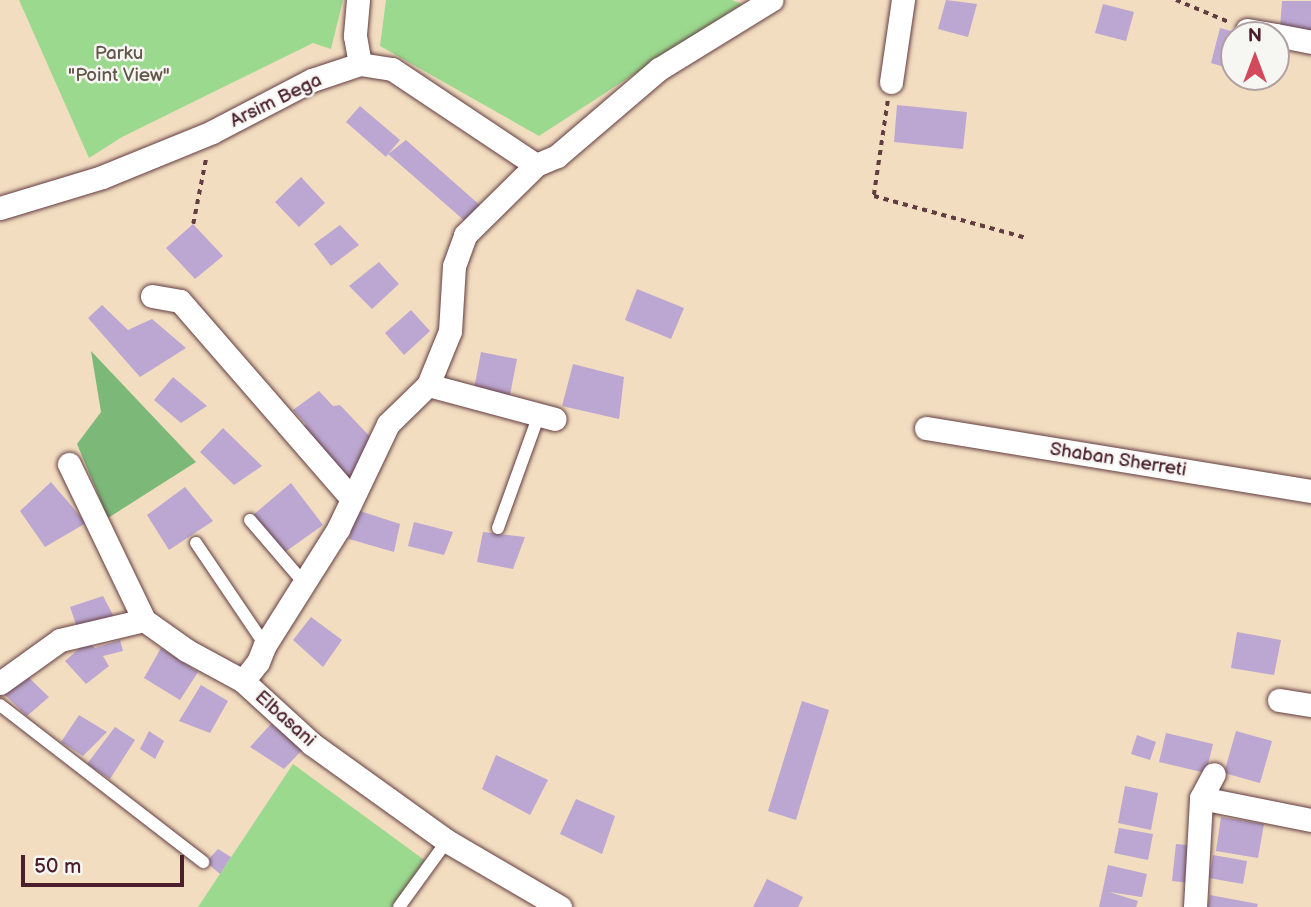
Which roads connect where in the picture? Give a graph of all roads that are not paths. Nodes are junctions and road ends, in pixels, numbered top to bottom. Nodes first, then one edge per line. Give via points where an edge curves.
1 (358, 0) edge
2 (770, 0) edge
3 (904, 0) edge
4 (1290, 38) edge
5 (1311, 41) edge
6 (360, 64) junction
7 (891, 82) road end
8 (536, 165) junction
9 (0, 208) edge
10 (152, 296) dead end
11 (428, 385) junction
12 (547, 417) joint
13 (926, 428) dead end
14 (68, 464) dead end
15 (1311, 491) edge
16 (351, 498) junction
17 (250, 520) dead end
18 (498, 528) dead end
19 (196, 543) dead end
20 (304, 583) junction
21 (144, 620) junction
22 (265, 645) junction
23 (243, 681) junction
24 (0, 683) edge
25 (1279, 700) dead end
26 (0, 705) edge
27 (1311, 705) edge
28 (1214, 775) dead end
29 (1201, 798) junction
30 (1311, 820) edge
31 (447, 841) junction
32 (202, 862) dead end
33 (398, 907) edge
34 (560, 907) edge
35 (1195, 907) edge

1 - 6 street via 355,36
2 - 8 street via 659,69 557,156
3 - 7 street
4 - 5 street
6 - 8 street, Arsim Bega via 392,69
6 - 9 street, Arsim Bega via 312,80 212,132 102,177
8 - 11 street via 465,234 454,266 450,331
10 - 16 street via 180,301
11 - 12 street
11 - 16 street via 388,424
12 - 18 lane
13 - 15 street, Shaban Sherreti
14 - 21 street
16 - 20 street via 338,530
17 - 20 lane
19 - 22 lane
20 - 22 street
21 - 23 street, Elbasani via 186,650
21 - 24 street via 60,640
22 - 23 street
23 - 31 street, Elbasani via 312,744
25 - 27 street
26 - 32 lane
28 - 29 street
29 - 30 street
29 - 35 street
31 - 33 lane
31 - 34 street, Elbasani

